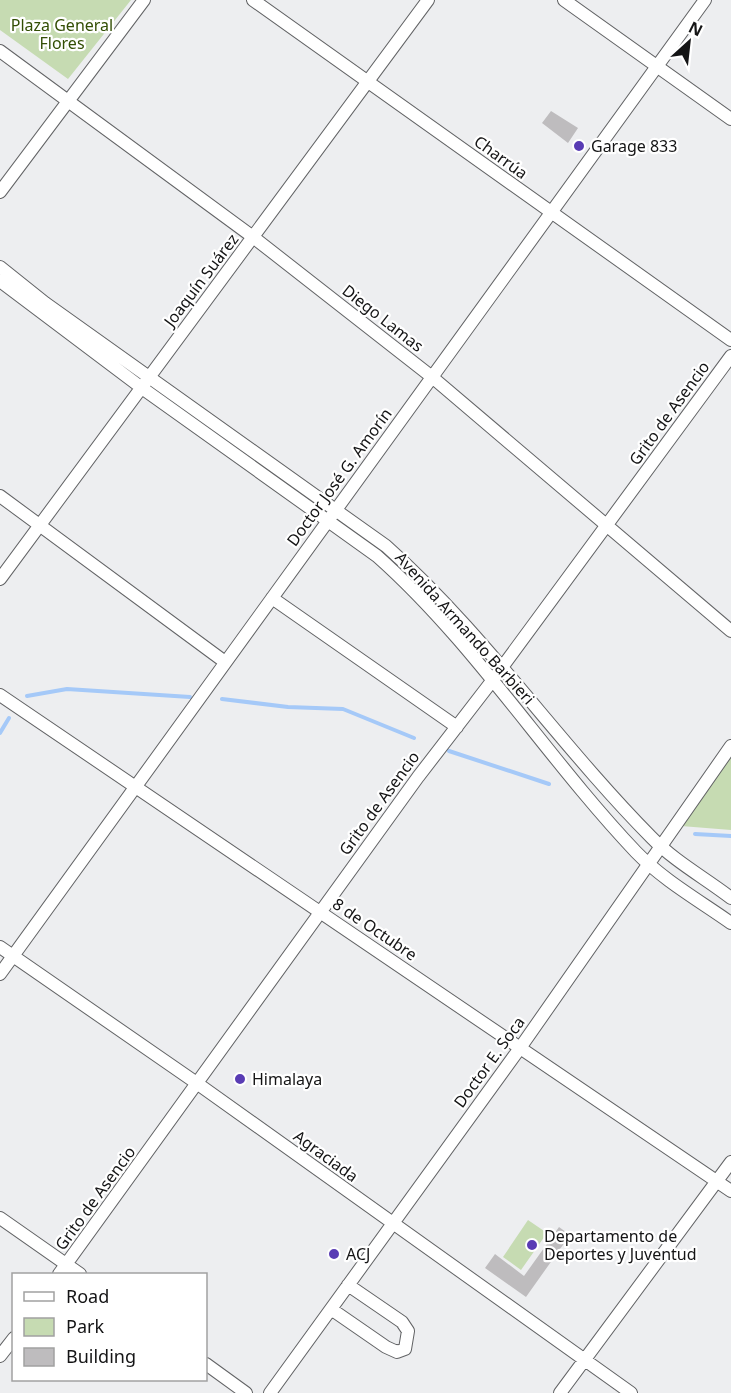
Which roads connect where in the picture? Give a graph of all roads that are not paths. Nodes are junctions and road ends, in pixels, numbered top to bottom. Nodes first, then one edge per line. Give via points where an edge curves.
1 (144, 0) edge
2 (253, 0) edge
3 (428, 0) edge
4 (564, 0) edge
5 (705, 0) edge
6 (0, 51) edge
7 (657, 66) junction
8 (369, 81) junction
9 (69, 100) junction
10 (731, 119) edge
11 (0, 192) edge
12 (551, 213) junction
13 (253, 237) junction
14 (0, 267) edge
15 (0, 281) edge
16 (731, 340) edge
17 (731, 356) edge
18 (149, 377) junction
19 (432, 377) junction
20 (142, 388) junction
21 (0, 496) edge
22 (336, 510) junction
23 (328, 521) junction
24 (40, 524) junction
25 (607, 525) junction
26 (0, 579) edge
27 (272, 598) junction
28 (731, 631) edge
29 (225, 662) junction
30 (502, 668) junction
31 (492, 681) junction
32 (0, 695) edge
33 (457, 727) junction
34 (731, 746) edge
35 (136, 786) junction
36 (660, 846) junction
37 (648, 863) junction
38 (731, 898) edge
39 (320, 911) junction
40 (731, 923) edge
41 (0, 947) edge
42 (13, 957) junction
43 (0, 974) edge
44 (520, 1048) junction
45 (198, 1084) junction
46 (731, 1162) edge
47 (717, 1181) junction
48 (731, 1191) edge
49 (0, 1218) edge
50 (392, 1224) junction
51 (63, 1270) edge
52 (348, 1285) junction
53 (331, 1309) junction
54 (12, 1341) edge
55 (0, 1356) edge
56 (584, 1360) junction
57 (207, 1365) edge
58 (246, 1393) edge
59 (270, 1393) edge
60 (560, 1393) edge
61 (631, 1393) edge

1 - 9 street
2 - 8 street, Charrúa
3 - 8 street, Joaquín Suárez
4 - 7 street
5 - 7 street, Doctor José G. Amorín
6 - 9 street, Diego Lamas
7 - 10 street
7 - 12 street, Doctor José G. Amorín
8 - 12 street, Charrúa
8 - 13 street, Joaquín Suárez
9 - 11 street
9 - 13 street, Diego Lamas
12 - 16 street, Charrúa
12 - 19 street, Doctor José G. Amorín
13 - 18 street, Joaquín Suárez
13 - 19 street, Diego Lamas
14 - 18 street, Avenida Armando Barbieri
15 - 20 street, Avenida Armando Barbieri
17 - 25 street, Grito de Asencio
18 - 20 street, Joaquín Suárez
18 - 22 street, Avenida Armando Barbieri
19 - 22 street, Doctor José G. Amorín
19 - 25 street, Diego Lamas
20 - 23 street, Avenida Armando Barbieri
20 - 24 street, Joaquín Suárez
21 - 24 street
22 - 23 street, Doctor José G. Amorín
22 - 30 street, Avenida Armando Barbieri via 409,567
23 - 27 street, Doctor José G. Amorín
23 - 31 street, Avenida Armando Barbieri via 399,575
24 - 26 street, Joaquín Suárez
24 - 29 street
25 - 28 street, Diego Lamas
25 - 30 street, Grito de Asencio
27 - 29 street, Doctor José G. Amorín
27 - 33 street
29 - 35 street, Doctor José G. Amorín
30 - 31 street, Grito de Asencio
30 - 36 street, Avenida Armando Barbieri
31 - 33 street, Grito de Asencio
31 - 37 street, Avenida Armando Barbieri
32 - 35 street, 8 de Octubre
33 - 39 street, Grito de Asencio
34 - 36 street, Doctor E. Soca
35 - 39 street, 8 de Octubre
35 - 42 street, Doctor José G. Amorín
36 - 37 street, Doctor E. Soca
36 - 38 street, Avenida Armando Barbieri
37 - 40 street, Avenida Armando Barbieri
37 - 44 street, Doctor E. Soca
39 - 44 street, 8 de Octubre
39 - 45 street, Grito de Asencio
41 - 42 street, Agraciada
42 - 43 street, Doctor José G. Amorín
42 - 45 street, Agraciada
44 - 47 street, 8 de Octubre
44 - 50 street, Doctor E. Soca
45 - 50 street, Agraciada
45 - 51 street, Grito de Asencio
46 - 47 street
47 - 48 street, 8 de Octubre
47 - 56 street
49 - 51 street
50 - 52 street, Doctor E. Soca
50 - 56 street, Agraciada
52 - 53 street, Doctor E. Soca
52 - 53 street via 402,1322 408,1331 405,1349 397,1352 386,1347
53 - 59 street, Doctor E. Soca
54 - 55 street
56 - 60 street
56 - 61 street, Agraciada
57 - 58 street

